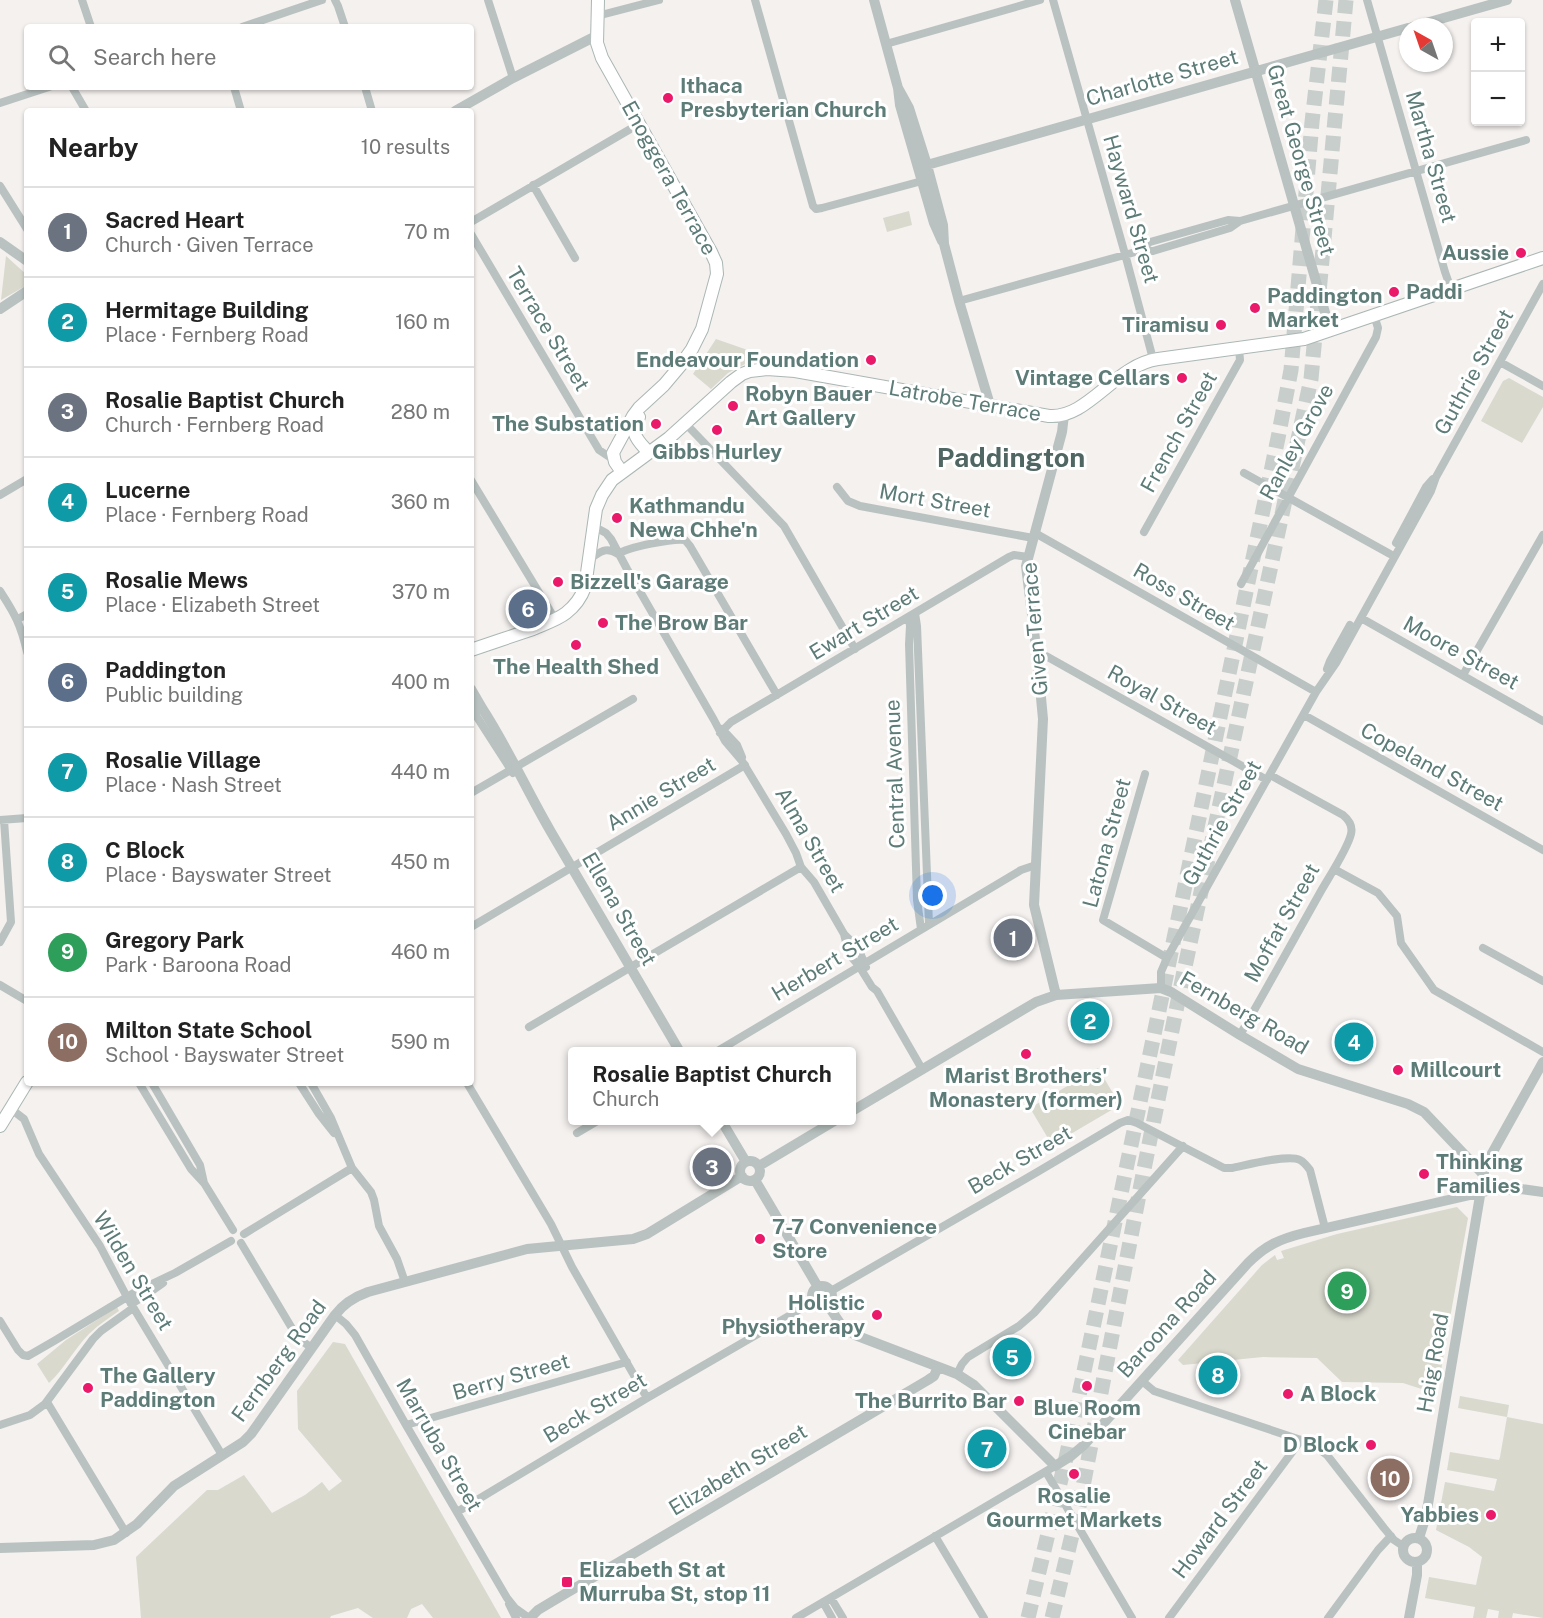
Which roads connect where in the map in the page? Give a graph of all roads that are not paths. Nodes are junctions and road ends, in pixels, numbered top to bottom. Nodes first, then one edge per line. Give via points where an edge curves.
1 (82, 0) edge
2 (322, 0) edge
3 (335, 0) edge
4 (488, 0) edge
5 (598, 0) edge
6 (659, 0) edge
7 (756, 0) edge
8 (874, 0) edge
9 (1040, 0) edge
10 (1053, 0) edge
11 (1235, 0) edge
12 (1367, 0) edge
13 (1507, 0) edge
14 (597, 16) junction
15 (1444, 18) edge
16 (90, 24) edge
17 (251, 24) edge
18 (344, 24) edge
19 (1399, 31) edge
20 (596, 36) junction
21 (1378, 37) junction
22 (886, 44) junction
23 (1256, 72) junction
24 (513, 78) junction
25 (898, 88) junction
26 (40, 90) edge
27 (74, 90) edge
28 (235, 90) edge
29 (366, 90) edge
30 (0, 104) edge
31 (84, 108) edge
32 (240, 108) edge
33 (371, 108) edge
34 (460, 108) edge
35 (1087, 120) junction
36 (639, 124) junction
37 (1526, 140) dead end
38 (927, 165) junction
39 (1416, 171) junction
40 (922, 181) junction
41 (533, 185) junction
42 (0, 186) edge
43 (1294, 206) junction
44 (474, 220) edge
45 (24, 224) edge
46 (474, 239) edge
47 (0, 242) edge
48 (944, 244) junction
49 (1125, 254) junction
50 (574, 258) dead end
51 (1543, 258) edge
52 (24, 259) edge
53 (1543, 284) edge
54 (1451, 289) junction
55 (24, 293) edge
56 (958, 301) junction
57 (0, 309) edge
58 (1374, 315) junction
59 (1330, 330) junction
60 (1239, 348) junction
61 (1153, 359) junction
62 (1500, 362) junction
63 (664, 385) junction
64 (1543, 386) edge
65 (990, 405) junction
66 (1064, 416) junction
67 (685, 423) junction
68 (596, 442) junction
69 (617, 446) junction
70 (645, 448) junction
71 (615, 460) junction
72 (622, 472) junction
73 (1244, 473) dead end
74 (1436, 477) junction
75 (24, 481) edge
76 (474, 485) edge
77 (837, 487) dead end
78 (0, 495) edge
79 (1287, 498) junction
80 (593, 526) junction
81 (1144, 532) dead end
82 (1543, 535) edge
83 (1034, 536) junction
84 (618, 554) junction
85 (1390, 554) junction
86 (1028, 557) junction
87 (589, 559) junction
88 (1241, 584) dead end
89 (0, 591) edge
90 (912, 615) junction
91 (24, 616) edge
92 (1360, 618) junction
93 (18, 619) junction
94 (555, 620) junction
95 (24, 638) edge
96 (474, 649) edge
97 (855, 649) junction
98 (1037, 655) junction
99 (1463, 675) junction
100 (1324, 678) junction
101 (1316, 692) junction
102 (474, 694) edge
103 (777, 695) junction
104 (474, 699) edge
105 (633, 699) dead end
106 (482, 708) junction
107 (474, 709) edge
108 (1304, 715) junction
109 (1543, 721) edge
110 (722, 732) junction
111 (745, 765) junction
112 (513, 768) junction
113 (1145, 774) dead end
114 (1269, 777) junction
115 (474, 791) edge
116 (24, 818) edge
117 (2, 820) edge
118 (1352, 826) joint
119 (1543, 850) edge
120 (1036, 865) junction
121 (801, 867) junction
122 (572, 868) junction
123 (1334, 869) junction
124 (474, 925) edge
125 (925, 926) junction
126 (0, 942) edge
127 (1483, 948) dead end
128 (1167, 958) junction
129 (862, 965) junction
130 (630, 968) junction
131 (1543, 981) edge
132 (0, 985) edge
133 (1161, 988) junction
134 (1056, 995) junction
135 (24, 999) edge
136 (529, 1027) dead end
137 (1240, 1035) junction
138 (677, 1047) edge
139 (724, 1047) edge
140 (1543, 1052) edge
141 (1543, 1062) edge
142 (922, 1069) junction
143 (25, 1086) edge
144 (141, 1086) edge
145 (154, 1086) edge
146 (301, 1086) edge
147 (313, 1086) edge
148 (469, 1086) edge
149 (11, 1109) junction
150 (856, 1109) edge
151 (591, 1125) edge
152 (724, 1125) edge
153 (828, 1125) edge
154 (0, 1126) edge
155 (577, 1133) dead end
156 (342, 1143) junction
157 (1183, 1146) junction
158 (746, 1162) junction
159 (759, 1166) junction
160 (352, 1168) junction
161 (742, 1176) junction
162 (1484, 1176) junction
163 (755, 1180) junction
164 (204, 1183) junction
165 (1499, 1189) junction
166 (1481, 1192) junction
167 (1543, 1192) edge
168 (1325, 1228) junction
169 (233, 1230) junction
170 (244, 1234) junction
171 (231, 1241) junction
172 (241, 1243) junction
173 (562, 1245) junction
174 (405, 1282) junction
175 (818, 1287) junction
176 (831, 1291) junction
177 (813, 1300) junction
178 (130, 1303) junction
179 (827, 1304) junction
180 (335, 1315) junction
181 (0, 1321) edge
182 (312, 1348) junction
183 (627, 1362) junction
184 (938, 1367) junction
185 (957, 1374) junction
186 (1142, 1381) junction
187 (647, 1398) junction
188 (47, 1402) junction
189 (0, 1425) edge
190 (406, 1425) junction
191 (1301, 1440) junction
192 (222, 1455) junction
193 (1050, 1469) junction
194 (457, 1512) junction
195 (126, 1533) junction
196 (935, 1536) junction
197 (1391, 1536) junction
198 (1419, 1538) junction
199 (1403, 1546) junction
200 (0, 1548) edge
201 (1417, 1562) junction
202 (507, 1598) junction
203 (827, 1600) junction
204 (554, 1601) junction
205 (516, 1618) edge
206 (530, 1618) edge
207 (538, 1618) edge
208 (796, 1618) edge
209 (832, 1618) edge
210 (843, 1618) edge
211 (984, 1618) edge
212 (1132, 1618) edge
213 (1169, 1618) edge
214 (1328, 1618) edge
215 (1409, 1618) edge

1 - 16 street
2 - 17 street
3 - 18 street
4 - 24 street
5 - 14 main road, Enoggera Terrace
6 - 14 street
7 - 40 street via 813,206 820,209
8 - 22 street
9 - 22 street
10 - 35 street, Hayward Street
11 - 23 street, Great George Street
12 - 21 street, Martha Street
13 - 15 street
14 - 20 main road, Enoggera Terrace
19 - 21 street, Charlotte Street
20 - 24 street
20 - 36 main road, Enoggera Terrace via 602,58
21 - 23 street, Charlotte Street
21 - 39 street, Martha Street
22 - 25 street
23 - 35 street, Charlotte Street
23 - 43 street, Great George Street
24 - 34 street
25 - 38 street via 909,108
25 - 40 street
26 - 30 street
27 - 31 street
28 - 32 street
29 - 33 street
35 - 38 street, Charlotte Street
35 - 49 street, Hayward Street
36 - 41 street
36 - 63 main road, Enoggera Terrace via 717,268 698,339
37 - 39 street
38 - 48 street via 943,225
39 - 43 street
39 - 54 street, Martha Street
40 - 48 street via 935,228
41 - 44 street
41 - 50 street
42 - 45 street
43 - 49 street via 1150,242
43 - 59 street, Great George Street
46 - 68 street, Terrace Street
47 - 52 street
48 - 56 street
49 - 56 street
49 - 61 street, Hayward Street
51 - 54 main road
53 - 62 street, Guthrie Street
54 - 58 main road
55 - 57 street
56 - 65 street
58 - 59 main road
58 - 79 street, Ranley Grove via 1376,336
59 - 60 main road via 1298,340
60 - 61 main road
60 - 81 street, French Street via 1240,360
61 - 66 main road via 1128,370
62 - 64 street
62 - 74 street, Guthrie Street
63 - 69 main road, Enoggera Terrace via 634,414
63 - 70 main road, Enoggera Terrace via 634,429
65 - 66 main road, Latrobe Terrace
65 - 67 main road, Latrobe Terrace via 767,369 737,377
66 - 83 street, Given Terrace
67 - 70 main road, Latrobe Terrace via 669,438
67 - 97 street via 784,525
68 - 69 street via 606,447
68 - 71 street, Terrace Street via 601,452
69 - 70 main road via 629,440
69 - 71 main road, Enoggera Terrace
70 - 72 main road, Latrobe Terrace
71 - 72 main road
72 - 80 main road, Latrobe Terrace via 602,495
73 - 79 street
74 - 85 street, Guthrie Street via 1426,487
74 - 92 street, Guthrie Street
75 - 78 street
76 - 94 street
77 - 83 street, Mort Street via 848,501 860,506
79 - 85 street
79 - 88 street, Ranley Grove
80 - 84 street, Alma Street via 609,536
80 - 87 main road, Latrobe Terrace
82 - 99 street
83 - 86 street, Given Terrace
83 - 101 street, Ross Street
84 - 87 street via 605,549
84 - 103 street via 685,540
84 - 110 street, Alma Street
85 - 100 street, Guthrie Street
86 - 90 street, Ewart Street via 1014,555
86 - 98 street, Given Terrace via 1026,575
87 - 94 main road, Latrobe Terrace via 581,597
89 - 93 street
90 - 97 street, Ewart Street
90 - 125 street, Central Avenue via 917,626
91 - 93 street
92 - 99 street, Moore Street
92 - 100 street, Guthrie Street
93 - 95 street
94 - 96 main road, Latrobe Terrace
97 - 103 street, Ewart Street
98 - 114 street, Royal Street via 1046,656
98 - 120 street, Given Terrace via 1043,719
99 - 109 street, Moore Street
100 - 101 street, Guthrie Street
101 - 108 street, Guthrie Street
102 - 106 street, Ellena Street
103 - 110 street, Ewart Street via 731,722
104 - 106 street, Ellena Street
105 - 112 street
106 - 112 street, Ellena Street
107 - 112 street, Ellena Street
108 - 114 street, Guthrie Street
108 - 119 street, Copeland Street
110 - 111 street, Alma Street via 738,747
111 - 121 street, Alma Street
111 - 122 street, Annie Street
112 - 115 street
112 - 122 street, Ellena Street
113 - 128 street, Latona Street via 1103,920
114 - 118 street, Royal Street via 1343,815
114 - 128 street, Guthrie Street
116 - 117 street
117 - 126 street via 12,922
118 - 123 street, Moffat Street
120 - 125 street, Herbert Street
120 - 134 street, Given Terrace via 1034,905
121 - 129 street, Alma Street via 813,880 844,934 857,946
121 - 130 street
122 - 124 street, Annie Street
122 - 130 street, Ellena Street
123 - 137 street, Moffat Street
123 - 140 street via 1378,893 1397,916 1401,943 1434,990
125 - 129 street, Herbert Street
127 - 131 street
128 - 133 street, Guthrie Street via 1161,972
129 - 139 street, Herbert Street
129 - 142 street, Alma Street
130 - 136 street
130 - 138 street, Ellena Street
132 - 135 street
133 - 134 street, Fernberg Road
133 - 137 street, Fernberg Road
134 - 142 street, Fernberg Road via 1027,1007
137 - 162 street, Fernberg Road via 1298,1069 1425,1112
141 - 162 street, Haig Road via 1488,1160
142 - 150 street, Fernberg Road
143 - 149 main road
144 - 164 street via 191,1169
145 - 164 street via 200,1166
146 - 156 street
147 - 156 street
148 - 173 street
149 - 154 main road
149 - 178 street, Wilden Street via 24,1119 39,1154 99,1246
151 - 155 street
152 - 158 street
153 - 159 street
156 - 160 street
157 - 168 street, Beck Street via 1224,1168 1299,1159 1310,1170
157 - 176 street, Beck Street via 1125,1121
157 - 185 street via 1035,1313 968,1357
158 - 159 street
158 - 161 street via 741,1166
159 - 163 street
160 - 170 street
160 - 174 street via 371,1192 379,1226
161 - 163 street
161 - 173 street, Fernberg Road via 647,1234 633,1239
162 - 165 street, Fernberg Road
162 - 166 street, Haig Road
163 - 175 street
164 - 169 street
165 - 166 street, Baroona Road
165 - 167 street, Baroona Road
166 - 168 street, Baroona Road
166 - 198 street, Haig Road via 1426,1516
168 - 186 street, Baroona Road via 1277,1241 1255,1256
169 - 170 street
169 - 171 street
170 - 172 street
171 - 172 street
171 - 178 street
172 - 182 street via 296,1335
173 - 174 street, Fernberg Road via 527,1249
173 - 183 street
174 - 180 street, Fernberg Road via 351,1299
175 - 176 street
175 - 177 street via 812,1294
176 - 179 street
177 - 179 street via 818,1305
177 - 187 street, Beck Street
178 - 181 street via 27,1356 19,1351
178 - 188 street via 95,1337
178 - 192 street, Wilden Street
179 - 184 street via 842,1326 855,1335
180 - 182 street, Fernberg Road
180 - 190 street, Marruba Street via 355,1335
182 - 192 street, Fernberg Road via 251,1434
183 - 187 street
183 - 190 street, Berry Street
184 - 185 street
184 - 204 street, Elizabeth Street via 928,1380
185 - 193 street via 974,1385
186 - 191 street via 1154,1390
186 - 193 street, Baroona Road via 1084,1445
187 - 194 street, Beck Street
188 - 189 street via 30,1414
188 - 195 street
190 - 194 street, Marruba Street
191 - 197 street via 1327,1455
191 - 213 street, Howard Street
192 - 195 street, Fernberg Road via 174,1486
193 - 196 street, Baroona Road
193 - 212 street
194 - 202 street, Marruba Street
195 - 200 street, Fernberg Road via 94,1545
196 - 203 street, Baroona Road
196 - 211 street
197 - 199 street
197 - 214 street
198 - 199 street via 1411,1538
198 - 201 street via 1427,1551
199 - 201 street via 1404,1557
201 - 215 street
202 - 205 street, Marruba Street
202 - 206 street, Marruba Street
203 - 208 street, Baroona Road
203 - 209 street
203 - 210 street
204 - 206 street, Elizabeth Street
204 - 207 street, Elizabeth Street

